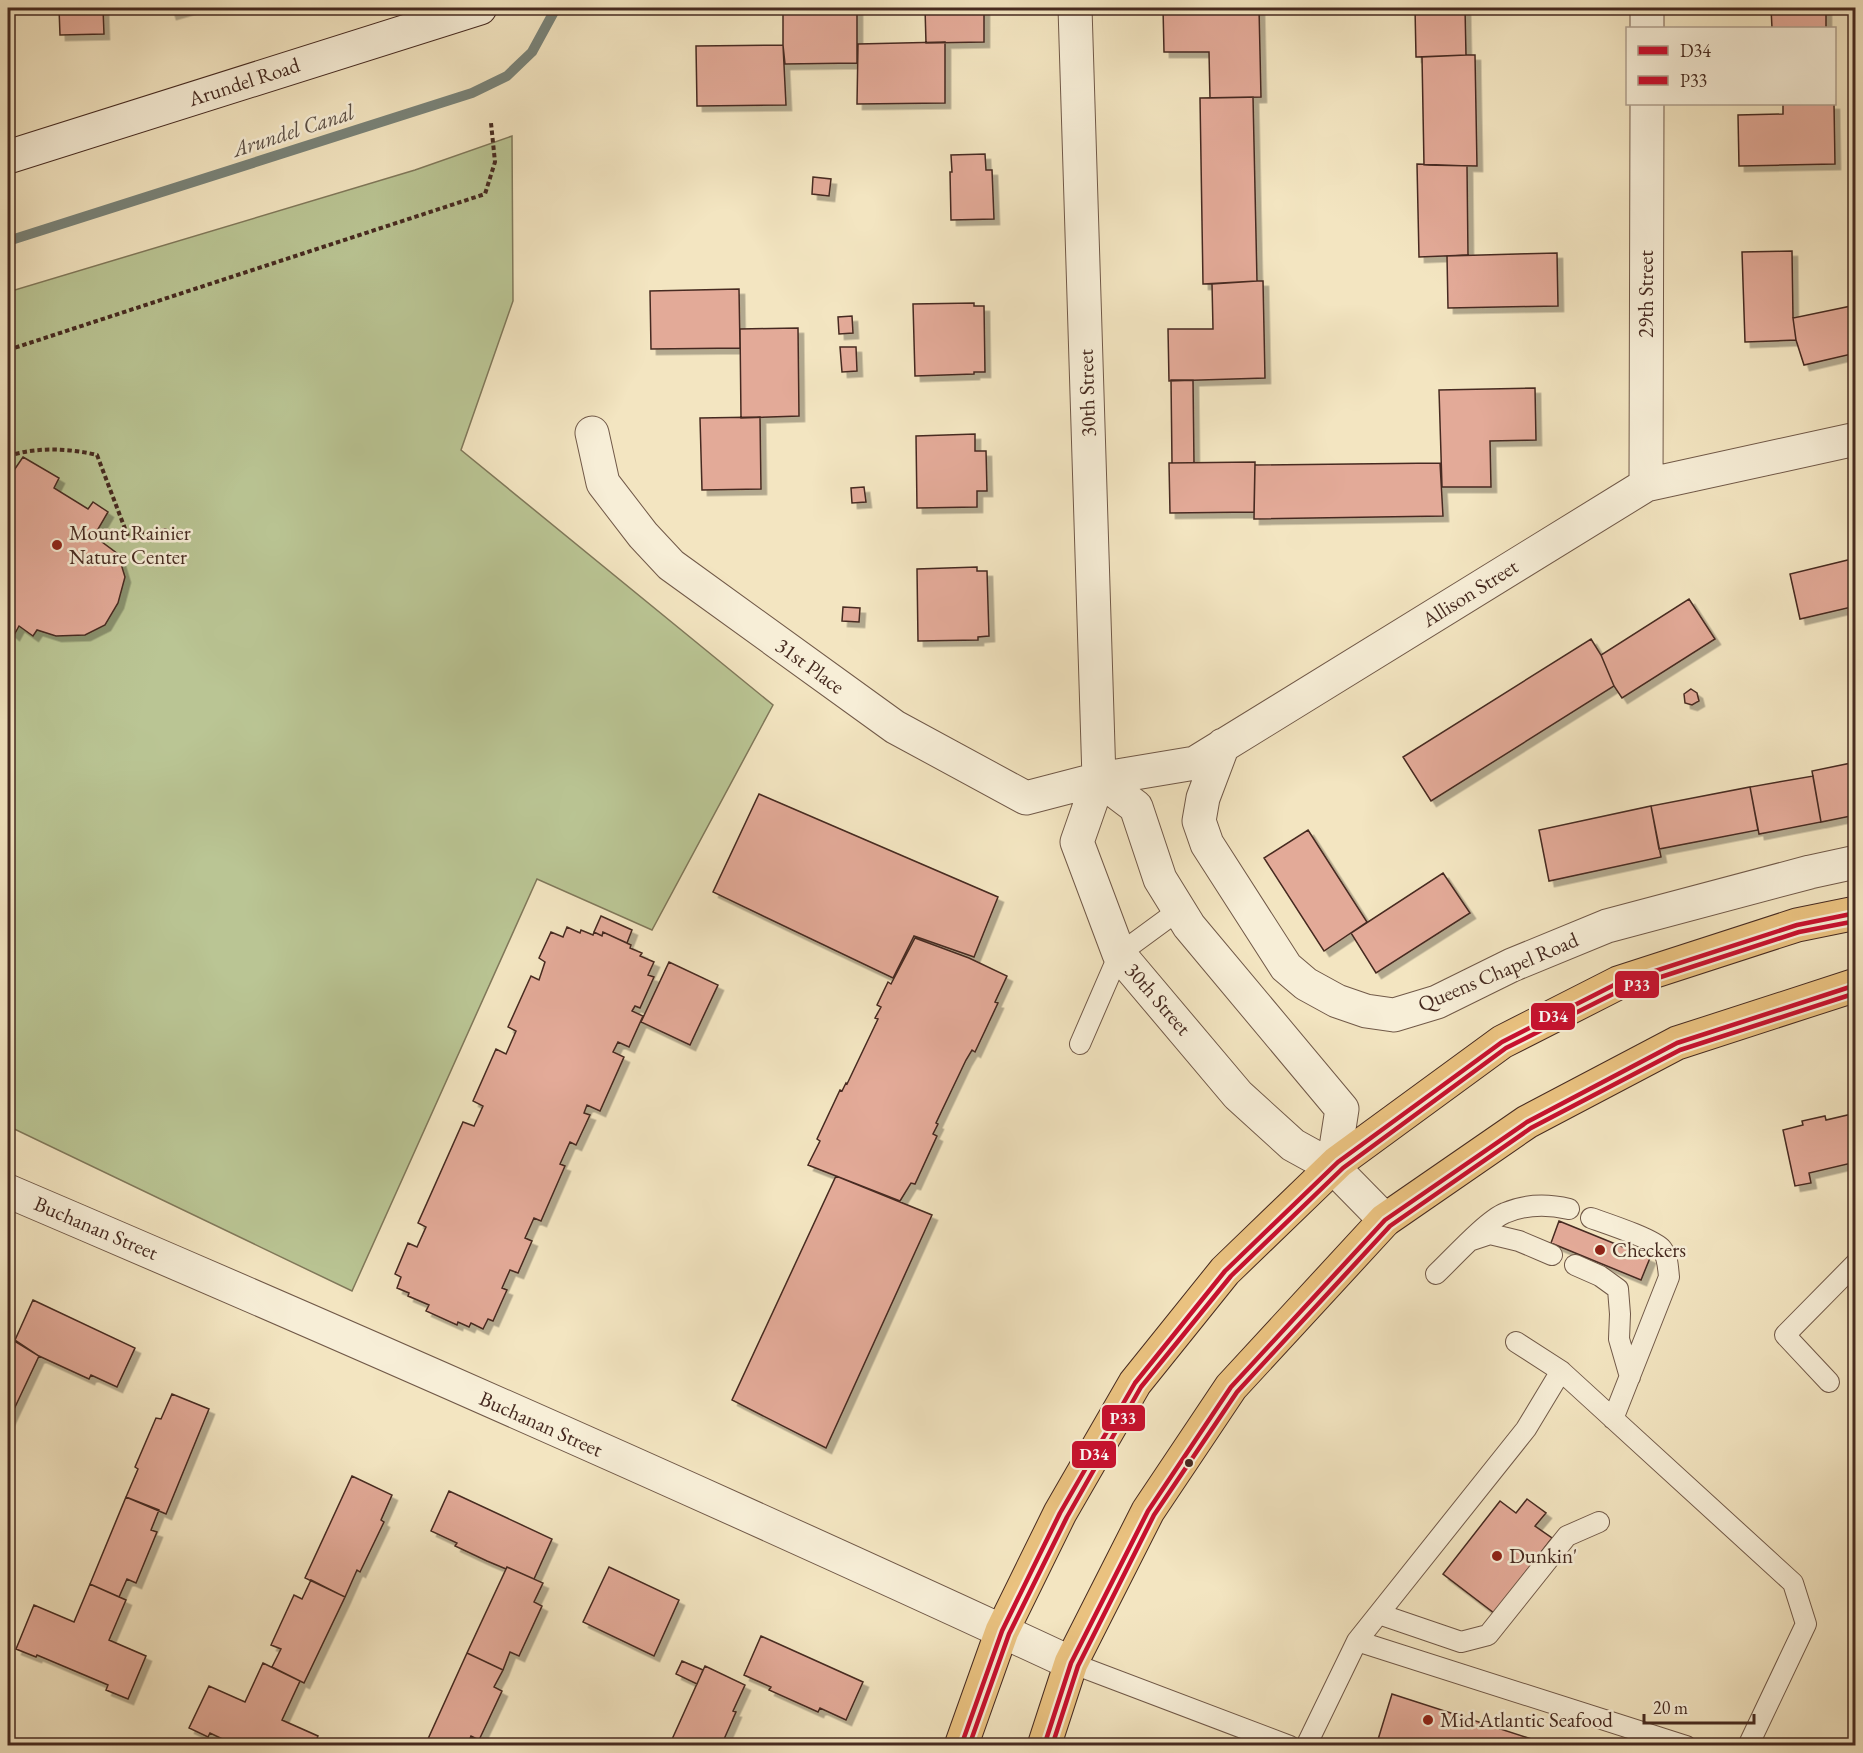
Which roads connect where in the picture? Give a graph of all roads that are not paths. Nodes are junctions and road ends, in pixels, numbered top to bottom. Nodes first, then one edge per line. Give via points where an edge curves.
1 (480, 8) edge
2 (1076, 8) edge
3 (1647, 8) edge
4 (1647, 27) edge
5 (1647, 105) edge
6 (8, 157) edge
7 (592, 433) dead end
8 (1856, 439) edge
9 (1646, 485) junction
10 (1223, 745) junction
11 (1099, 779) junction
12 (1856, 862) edge
13 (1179, 910) junction
14 (1856, 912) edge
15 (1119, 954) junction
16 (1856, 985) edge
17 (1080, 1044) dead end
18 (1333, 1167) junction
19 (8, 1191) edge
20 (1569, 1209) dead end
21 (1591, 1218) dead end
22 (1385, 1220) junction
23 (1472, 1240) junction
24 (1552, 1255) dead end
25 (1856, 1263) edge
26 (1575, 1265) dead end
27 (1436, 1274) dead end
28 (1516, 1342) dead end
29 (1561, 1371) junction
30 (1630, 1377) junction
31 (1829, 1382) dead end
32 (1613, 1419) junction
33 (1599, 1522) dead end
34 (1379, 1614) junction
35 (1002, 1631) junction
36 (1357, 1641) junction
37 (1071, 1663) junction
38 (961, 1746) edge
39 (1044, 1746) edge
40 (1290, 1746) edge
41 (1306, 1746) edge
42 (1686, 1746) edge
43 (1748, 1746) edge

1 - 6 street, Arundel Road
2 - 11 street, 30th Street
3 - 4 street
5 - 9 street, 29th Street
7 - 11 street, 31st Place via 603,483 671,565 895,727 1026,798
8 - 9 street, Allison Street
9 - 10 street, Allison Street
10 - 11 street, Allison Street via 1195,763
10 - 12 street, Queens Chapel Road via 1203,798 1199,821 1207,844 1286,967 1306,984 1366,1011 1394,1015 1437,1002 1512,965 1607,926
11 - 13 street via 1136,807 1160,879
11 - 15 street, 30th Street via 1077,842
13 - 15 lane
13 - 18 street via 1342,1109
14 - 18 main road via 1797,925 1618,983 1502,1042
15 - 17 lane
15 - 18 street, 30th Street via 1238,1095 1293,1145
16 - 22 main road via 1677,1043 1527,1122
18 - 22 street, 30th Street
18 - 35 main road via 1225,1271 1136,1383 1060,1513
19 - 35 street, Buchanan Street via 258,1298
20 - 23 lane via 1534,1205 1504,1213
21 - 30 lane via 1661,1248 1668,1262 1669,1277
22 - 37 main road via 1231,1387 1148,1511
23 - 24 lane via 1491,1234
23 - 27 lane
25 - 31 lane via 1785,1335
26 - 30 lane via 1618,1289 1619,1339
28 - 29 lane
29 - 32 lane
29 - 34 lane via 1526,1429
30 - 32 lane
32 - 43 lane via 1793,1582 1806,1624
33 - 34 lane via 1567,1536 1488,1635 1461,1642
34 - 36 lane
35 - 37 street, Buchanan Street
35 - 38 main road
36 - 41 lane
36 - 42 lane
37 - 39 main road
37 - 40 lane

